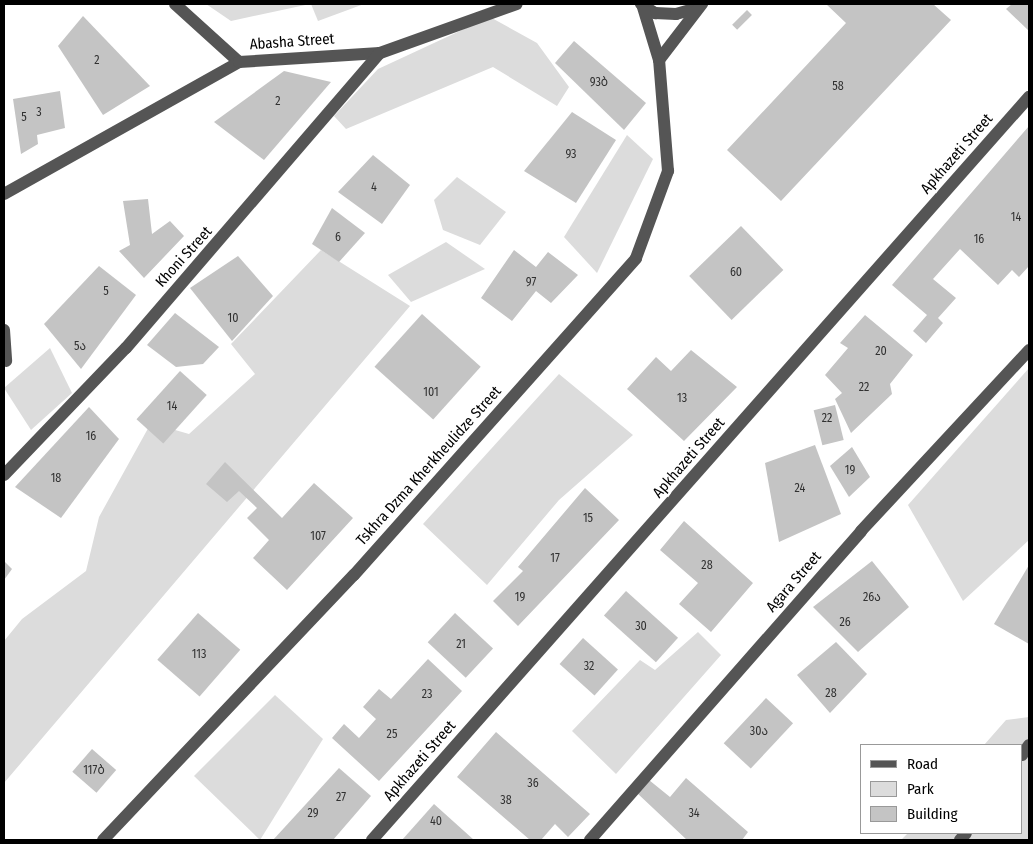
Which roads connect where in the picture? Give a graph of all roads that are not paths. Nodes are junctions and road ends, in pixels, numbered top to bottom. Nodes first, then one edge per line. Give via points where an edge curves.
1 (175, 4) edge
2 (518, 4) edge
3 (642, 4) edge
4 (699, 6) edge
5 (380, 53) junction
6 (659, 60) junction
7 (239, 62) junction
8 (1029, 97) edge
9 (4, 194) edge
10 (4, 330) edge
11 (1029, 350) edge
12 (6, 361) dead end
13 (4, 475) edge
14 (103, 840) edge
15 (372, 840) edge
16 (590, 840) edge

1 - 7 street
2 - 5 street, Abasha Street
3 - 4 street via 655,13 676,14
3 - 6 street, Tskhra Dzma Kherkheulidze Street
4 - 6 street
5 - 7 street, Abasha Street
5 - 13 street, Khoni Street via 139,333
6 - 14 street, Tskhra Dzma Kherkheulidze Street via 668,171 636,258 354,575
7 - 9 street, Abasha Street
8 - 15 street, Apkhazeti Street
10 - 12 street
11 - 16 street, Agara Street via 861,531

